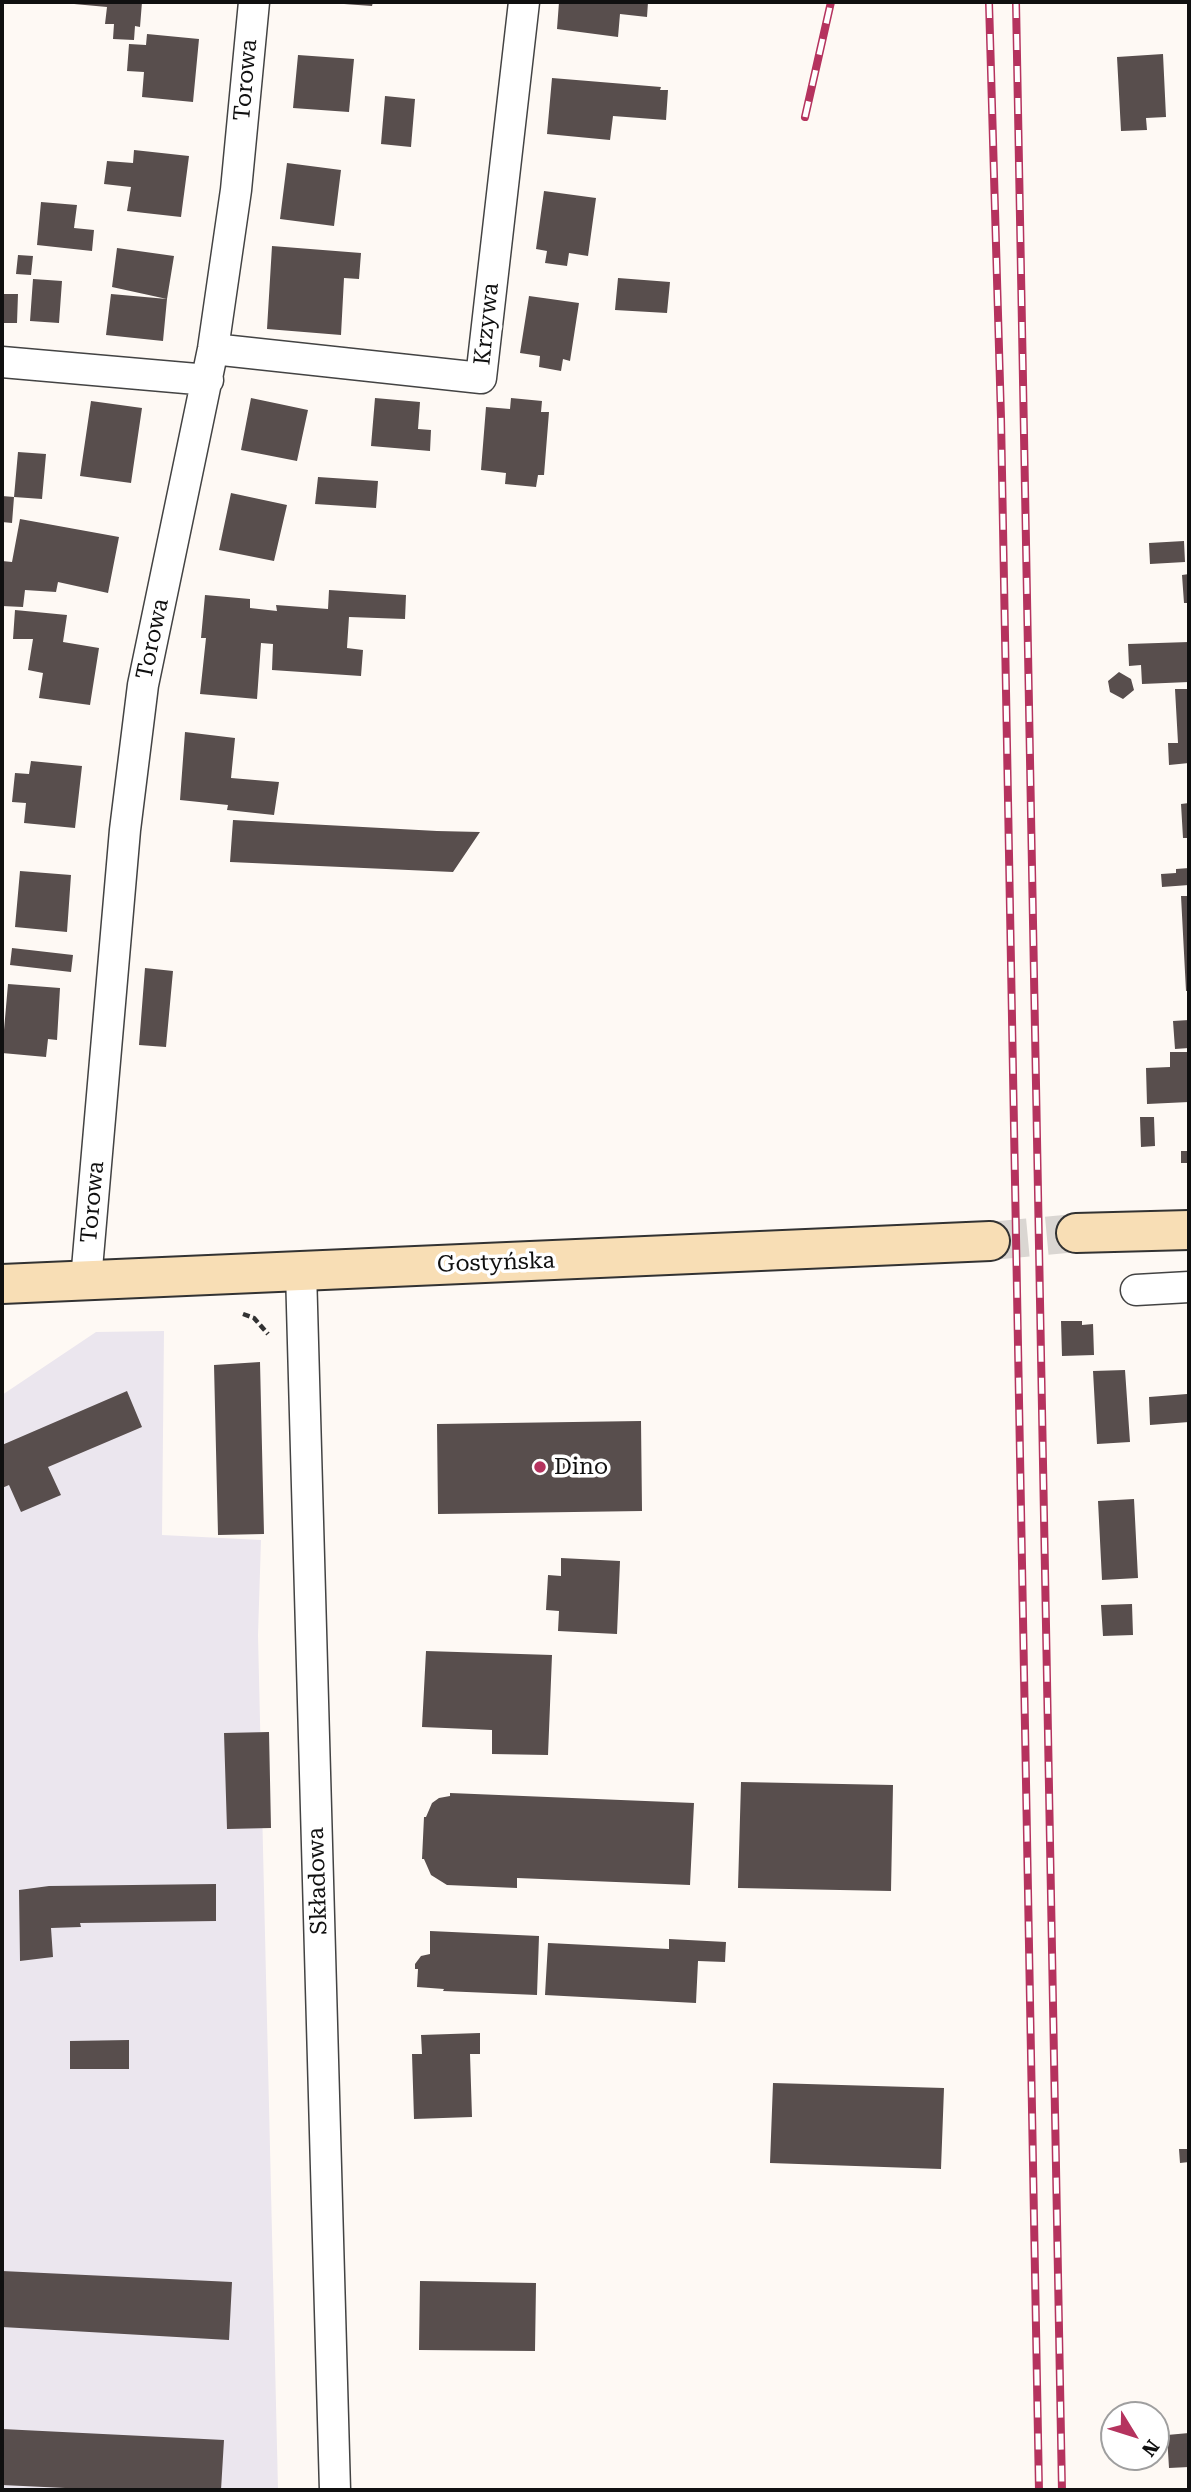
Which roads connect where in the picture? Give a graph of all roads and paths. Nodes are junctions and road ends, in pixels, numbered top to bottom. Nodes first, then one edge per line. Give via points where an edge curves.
1 (254, 2) edge
2 (524, 2) edge
3 (213, 349) junction
4 (2, 362) edge
5 (208, 380) junction
6 (1189, 1230) edge
7 (1076, 1233) tunnel mouth
8 (990, 1241) tunnel mouth
9 (301, 1271) junction
10 (86, 1280) junction
11 (2, 1284) edge
12 (1189, 1287) edge
13 (1136, 1290) dead end
14 (335, 2490) edge

1 - 3 street, Torowa via 236,190
2 - 3 street, Krzywa via 481,378
3 - 5 street, Torowa
4 - 5 street
5 - 10 street, Torowa via 143,685 125,830
6 - 7 main road
8 - 9 main road, Gostyńska
9 - 10 main road, Gostyńska
9 - 14 street, Składowa
10 - 11 main road, Gostyńska
12 - 13 street

